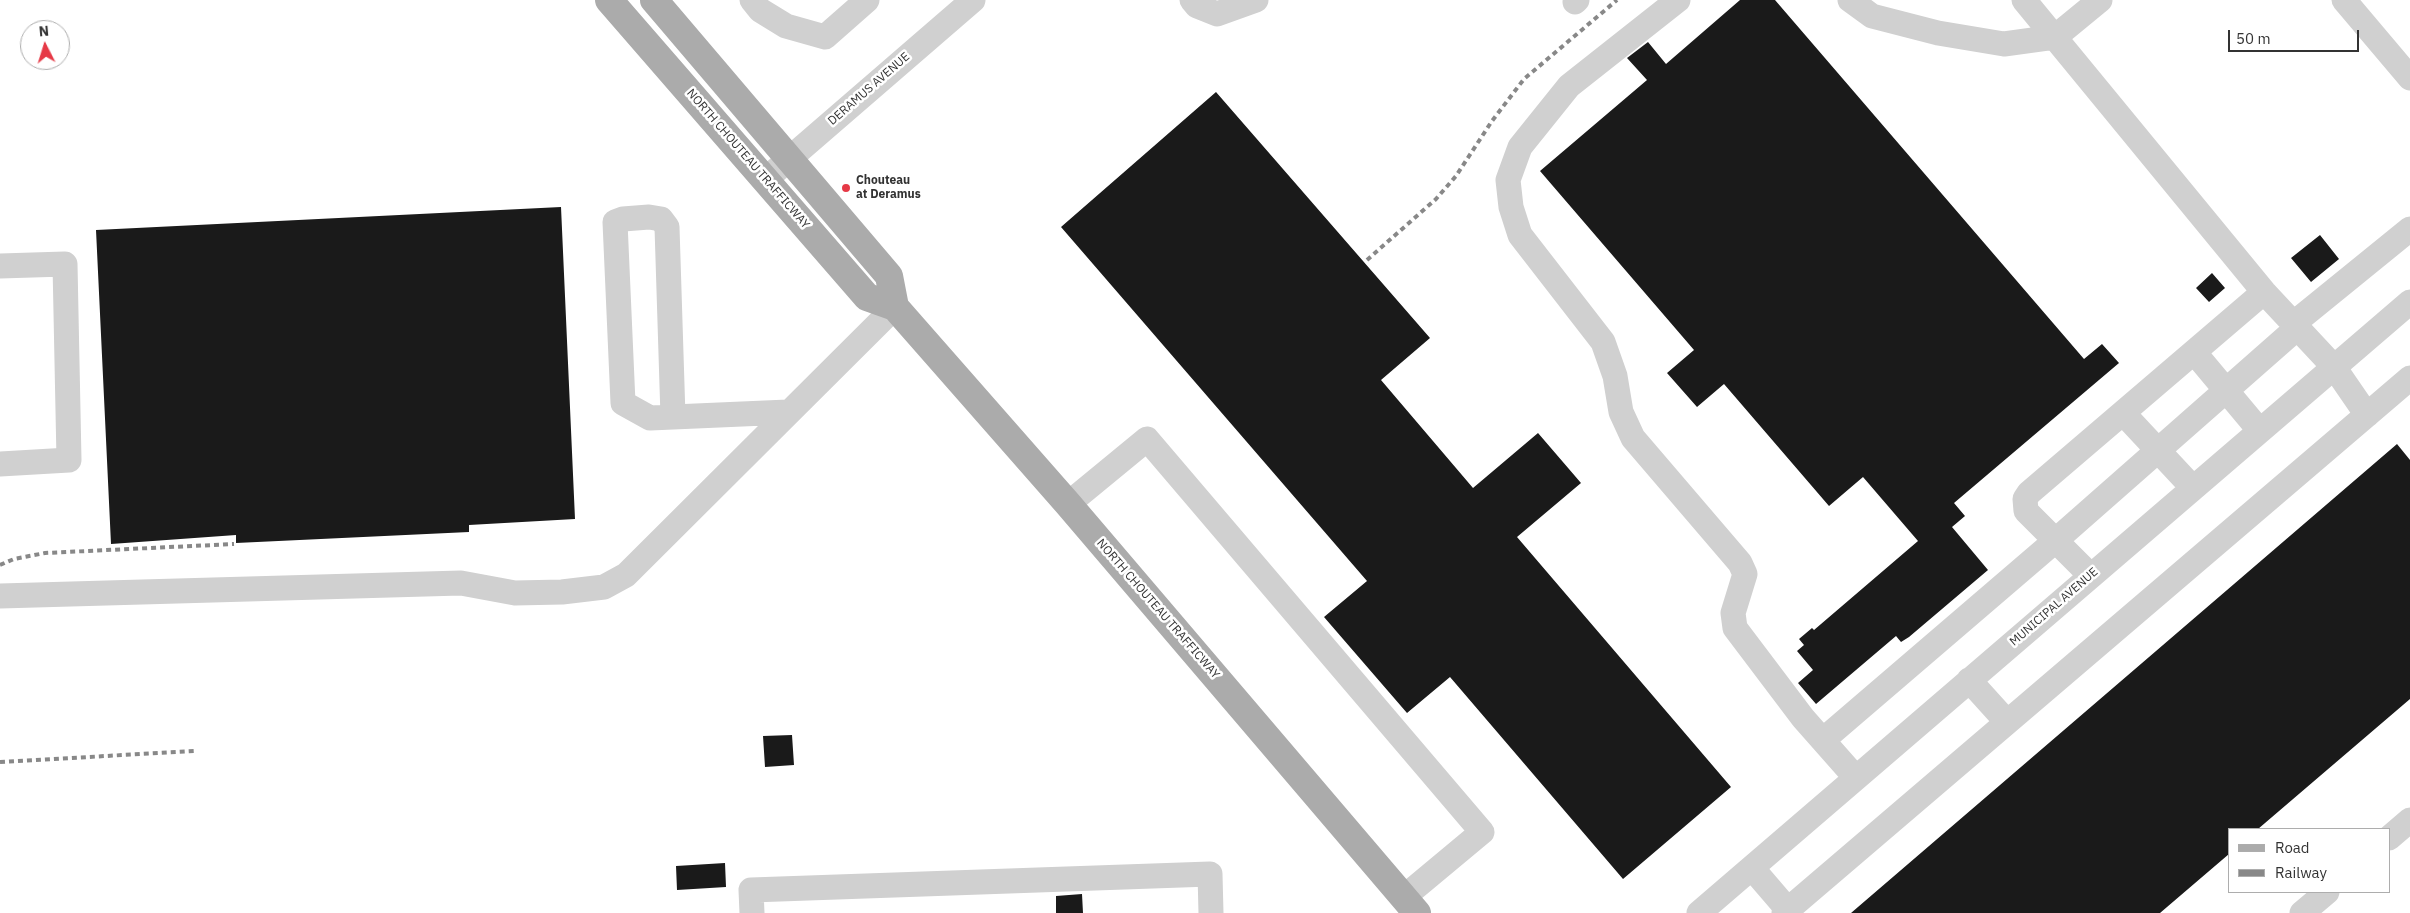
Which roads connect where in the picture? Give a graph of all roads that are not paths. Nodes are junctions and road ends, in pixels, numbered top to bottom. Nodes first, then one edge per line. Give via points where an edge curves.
1 (609, 0) edge
2 (654, 0) edge
3 (752, 0) edge
4 (867, 0) edge
5 (973, 0) edge
6 (1192, 0) edge
7 (1256, 0) edge
8 (1678, 0) edge
9 (1850, 0) edge
10 (2024, 0) edge
11 (2100, 0) edge
12 (2344, 0) edge
13 (2055, 37) junction
14 (2410, 78) edge
15 (789, 159) junction
16 (766, 178) junction
17 (2410, 229) edge
18 (0, 266) edge
19 (2264, 292) junction
20 (2410, 302) edge
21 (895, 307) junction
22 (2295, 326) junction
23 (2194, 352) junction
24 (2334, 367) junction
25 (2410, 378) edge
26 (2226, 390) junction
27 (788, 412) junction
28 (2123, 413) junction
29 (2367, 415) junction
30 (673, 417) junction
31 (2260, 430) junction
32 (2158, 450) junction
33 (0, 464) edge
34 (2193, 488) junction
35 (1068, 504) junction
36 (2055, 541) junction
37 (2091, 576) junction
38 (0, 596) edge
39 (1969, 680) junction
40 (2007, 722) junction
41 (1823, 740) junction
42 (1856, 778) junction
43 (2410, 820) edge
44 (2390, 837) edge
45 (1752, 868) junction
46 (2326, 893) edge
47 (1410, 905) edge
48 (1786, 911) edge
49 (752, 913) edge
50 (1211, 913) edge
51 (1699, 913) edge
52 (2302, 913) edge

1 - 16 main road, NORTH CHOUTEAU TRAFFICWAY
2 - 15 main road
3 - 4 street via 760,10 786,26 826,37
5 - 15 street, DERAMUS AVENUE
6 - 7 street via 1197,6 1217,14
8 - 41 street via 1569,86 1520,147 1508,180 1511,207 1520,235 1603,342 1615,376 1621,412 1633,438 1740,563 1745,574 1733,613 1735,628
9 - 13 street via 1872,16 1938,33 2004,44
10 - 13 street
11 - 13 street
12 - 14 street
13 - 19 street
15 - 16 street, DERAMUS AVENUE
15 - 21 main road via 889,276
16 - 21 main road, NORTH CHOUTEAU TRAFFICWAY via 867,297
17 - 22 street
18 - 33 street via 65,264 69,460
19 - 22 street
19 - 23 street
20 - 24 street, MUNICIPAL AVENUE
21 - 27 street
21 - 35 main road, NORTH CHOUTEAU TRAFFICWAY
22 - 24 street
22 - 26 street
23 - 26 street
23 - 28 street
24 - 29 street
24 - 31 street, MUNICIPAL AVENUE
25 - 29 street
26 - 31 street
26 - 32 street
27 - 30 street
27 - 38 street via 626,575 604,587 515,593 461,583
28 - 32 street
28 - 36 street via 2025,498 2026,511
29 - 40 street
30 - 30 street via 667,227 661,219 624,219 615,222 623,403 650,418
31 - 34 street, MUNICIPAL AVENUE
32 - 34 street
32 - 36 street
34 - 37 street, MUNICIPAL AVENUE
35 - 47 main road, NORTH CHOUTEAU TRAFFICWAY
35 - 47 street via 1147,439 1154,447 1482,832
36 - 37 street
36 - 41 street
37 - 39 street, MUNICIPAL AVENUE
39 - 40 street
39 - 42 street, MUNICIPAL AVENUE
40 - 48 street
41 - 42 street
42 - 45 street, MUNICIPAL AVENUE
43 - 44 street
45 - 48 street
45 - 51 street, MUNICIPAL AVENUE
46 - 52 street
49 - 50 street via 751,890 1210,874

